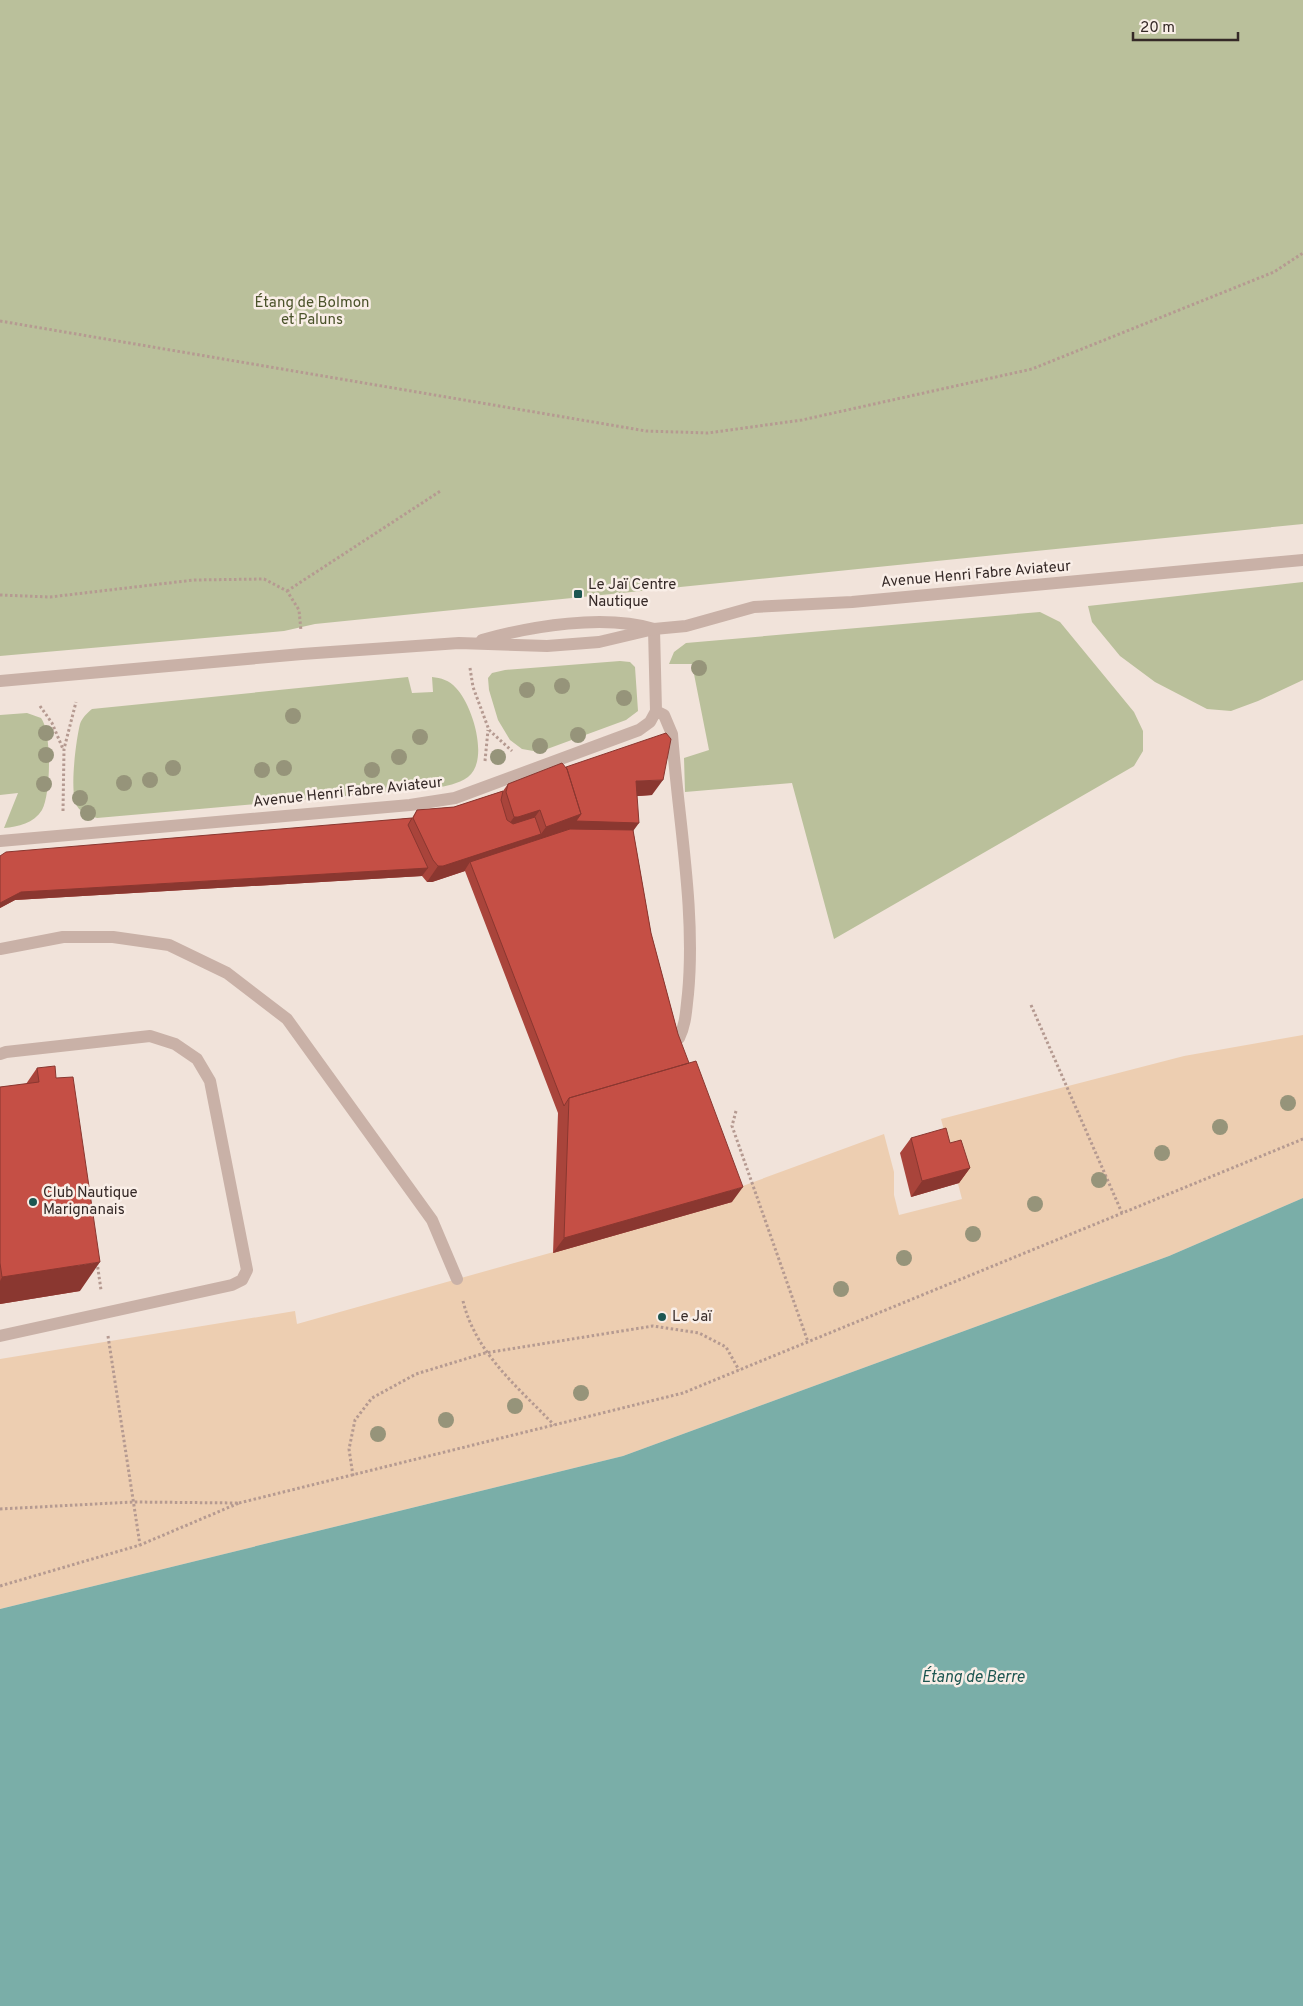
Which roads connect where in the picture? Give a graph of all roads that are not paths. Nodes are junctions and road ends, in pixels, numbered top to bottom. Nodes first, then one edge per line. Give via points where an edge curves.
1 (1303, 560) edge
2 (654, 629) junction
3 (468, 643) junction
4 (0, 681) edge
5 (656, 711) junction
6 (0, 841) edge
7 (0, 949) edge
8 (679, 1038) edge
9 (0, 1054) edge
10 (457, 1279) road end
11 (0, 1336) edge

1 - 2 street, Avenue Henri Fabre Aviateur via 852,602 754,607 686,626
2 - 3 street, Avenue Henri Fabre Aviateur via 599,642 547,646
2 - 3 street, Avenue Henri Fabre Aviateur via 636,623 617,622 542,627
2 - 5 street
3 - 4 street, Avenue Henri Fabre Aviateur
5 - 6 street, Avenue Henri Fabre Aviateur via 650,722 639,730 454,798 410,805
5 - 8 street via 664,715 672,734 689,920 689,976 684,1028
7 - 10 street via 63,937 113,937 169,945 226,973 287,1019 432,1220
9 - 11 street via 150,1036 175,1044 197,1059 210,1081 247,1270 242,1280 232,1285

